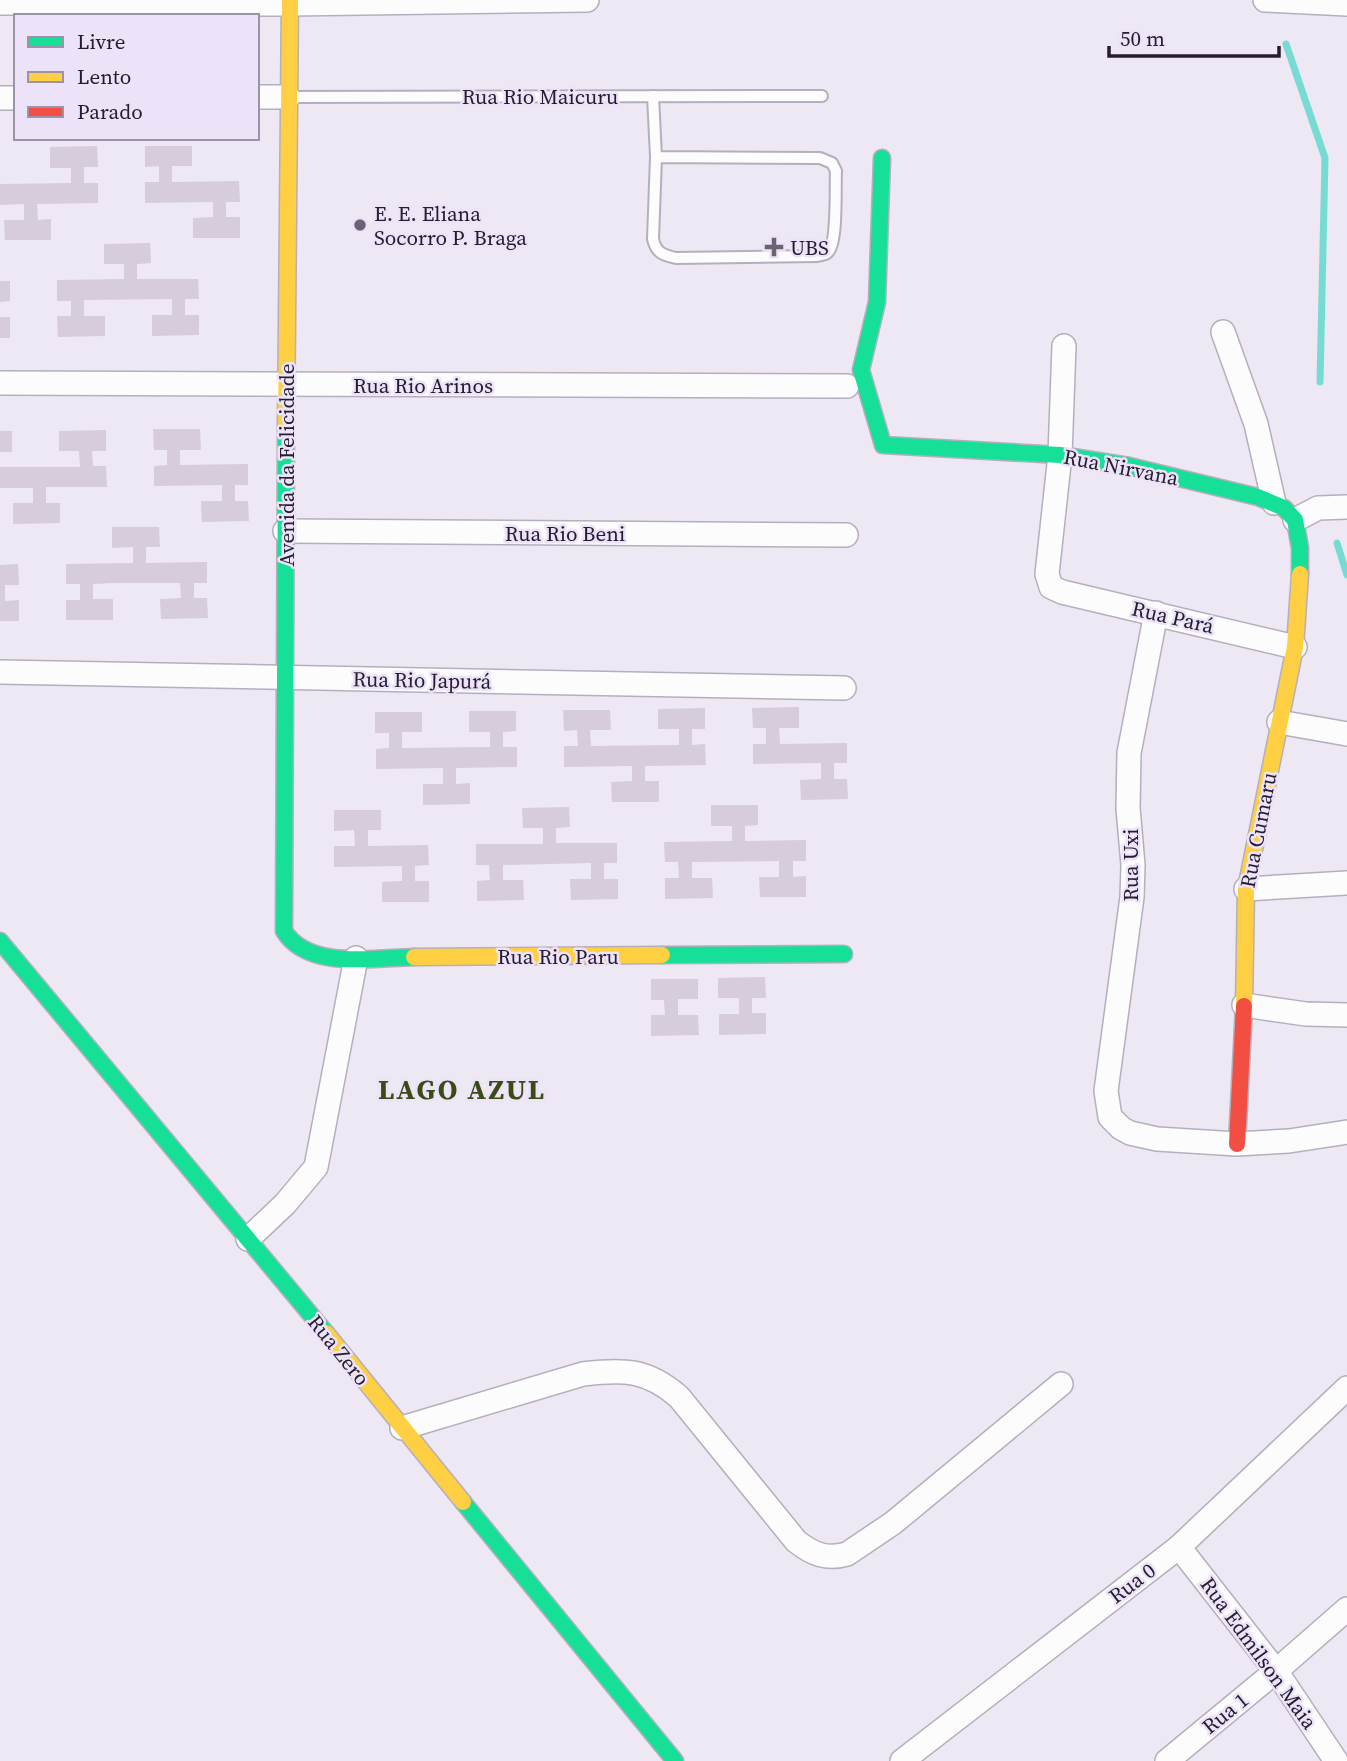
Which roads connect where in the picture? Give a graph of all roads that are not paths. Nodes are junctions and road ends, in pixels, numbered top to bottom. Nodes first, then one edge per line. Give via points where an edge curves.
1 (587, 0) edge
2 (1265, 0) edge
3 (0, 2) edge
4 (290, 2) edge
5 (1347, 4) edge
6 (653, 96) junction
7 (822, 96) dead end
8 (259, 97) edge
9 (288, 97) junction
10 (656, 157) junction
11 (882, 158) dead end
12 (1223, 332) dead end
13 (1064, 346) dead end
14 (0, 383) edge
15 (286, 385) junction
16 (847, 386) dead end
17 (1060, 455) junction
18 (1274, 503) junction
19 (1347, 507) edge
20 (1295, 520) junction
21 (285, 531) junction
22 (846, 536) dead end
23 (1156, 613) junction
24 (1294, 647) junction
25 (0, 672) edge
26 (286, 677) junction
27 (844, 688) dead end
28 (1279, 722) junction
29 (1347, 734) edge
30 (1347, 883) edge
31 (1246, 889) junction
32 (284, 931) joint
33 (0, 941) edge
34 (844, 954) dead end
35 (356, 958) junction
36 (1244, 1005) junction
37 (1347, 1014) edge
38 (1347, 1132) edge
39 (1237, 1143) junction
40 (248, 1239) junction
41 (1061, 1384) dead end
42 (1347, 1388) edge
43 (402, 1428) junction
44 (1179, 1547) junction
45 (1347, 1609) edge
46 (1276, 1671) junction
47 (676, 1761) edge
48 (902, 1761) edge
49 (1167, 1761) edge
50 (1336, 1761) edge

1 - 4 street
2 - 5 street
3 - 4 street
4 - 9 street, Avenida da Felicidade
6 - 7 lane, Rua Rio Maicuru
6 - 9 lane, Rua Rio Maicuru
6 - 10 lane
8 - 9 street, Rua Rio Maicuru
9 - 15 street, Avenida da Felicidade
10 - 10 lane via 653,239 663,256 817,256 830,250 836,171 832,163
11 - 17 street, Rua Nirvana via 877,302 861,370 883,445
12 - 18 street via 1256,424
13 - 17 street
14 - 15 street, Rua Rio Arinos
15 - 16 street, Rua Rio Arinos
15 - 21 street, Avenida da Felicidade
17 - 18 street, Rua Nirvana via 1222,487
17 - 23 street, Rua Pará via 1046,574 1051,587
18 - 20 street, Rua Nirvana
19 - 20 street via 1318,508
20 - 24 street, Rua Cumaru via 1300,587
21 - 22 street, Rua Rio Beni
21 - 26 street, Avenida da Felicidade
23 - 24 street, Rua Pará
23 - 39 street, Rua Uxi via 1129,753 1132,897 1106,1091 1110,1117 1130,1133
24 - 28 street, Rua Cumaru
25 - 26 street, Rua Rio Japurá
26 - 27 street, Rua Rio Japurá
26 - 32 street, Avenida da Felicidade
28 - 29 street
28 - 31 street, Rua Cumaru
30 - 31 street
31 - 36 street, Rua Cumaru
32 - 35 street, Rua Rio Paru via 291,943 313,956
33 - 40 street, Rua Zero
34 - 35 street, Rua Rio Paru
35 - 40 street via 316,1167 285,1205
36 - 37 street
36 - 39 street, Rua Cumaru
38 - 39 street via 1289,1142
40 - 43 street, Rua Zero
41 - 43 street via 893,1523 838,1557 820,1556 796,1541 679,1397 651,1377 630,1371 583,1374
42 - 44 street, Rua 0
43 - 47 street, Rua Zero
44 - 46 street, Rua Edmilson Maia
44 - 48 street, Rua 0
45 - 46 street, Rua 1
46 - 49 street, Rua 1
46 - 50 street, Rua Edmilson Maia

